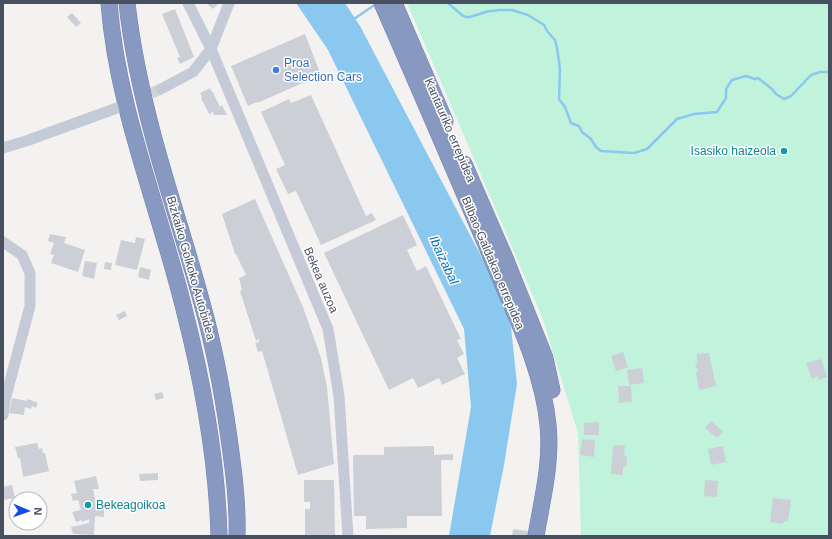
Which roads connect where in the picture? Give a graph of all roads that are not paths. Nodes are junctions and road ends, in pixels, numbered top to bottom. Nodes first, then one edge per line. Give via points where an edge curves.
1 (109, 3) edge
2 (127, 3) edge
3 (188, 3) edge
4 (229, 3) edge
5 (382, 3) edge
6 (394, 3) edge
7 (211, 49) junction
8 (161, 89) tunnel mouth
9 (117, 108) tunnel mouth
10 (3, 148) edge
11 (3, 242) edge
12 (3, 415) edge
13 (218, 536) edge
14 (239, 536) edge
15 (348, 536) edge
16 (536, 536) edge
17 (546, 536) edge

1 - 13 highway, Bizkaiko Golkoko Autobidea via 121,80 135,139 184,308 204,400 215,472
2 - 14 highway, Bizkaiko Golkoko Autobidea via 143,96 204,307 222,392 234,469
3 - 7 street, Bekea auzoa
4 - 7 street
5 - 16 highway, Bilbao-Galdakao errepidea via 458,177 538,376 548,425 548,459
6 - 17 highway, Kantauriko errepidea via 545,358 556,408 558,442
7 - 8 street via 193,72
7 - 15 street, Bekea auzoa via 328,329 339,396
9 - 10 street
11 - 12 street via 22,255 30,273 30,306

